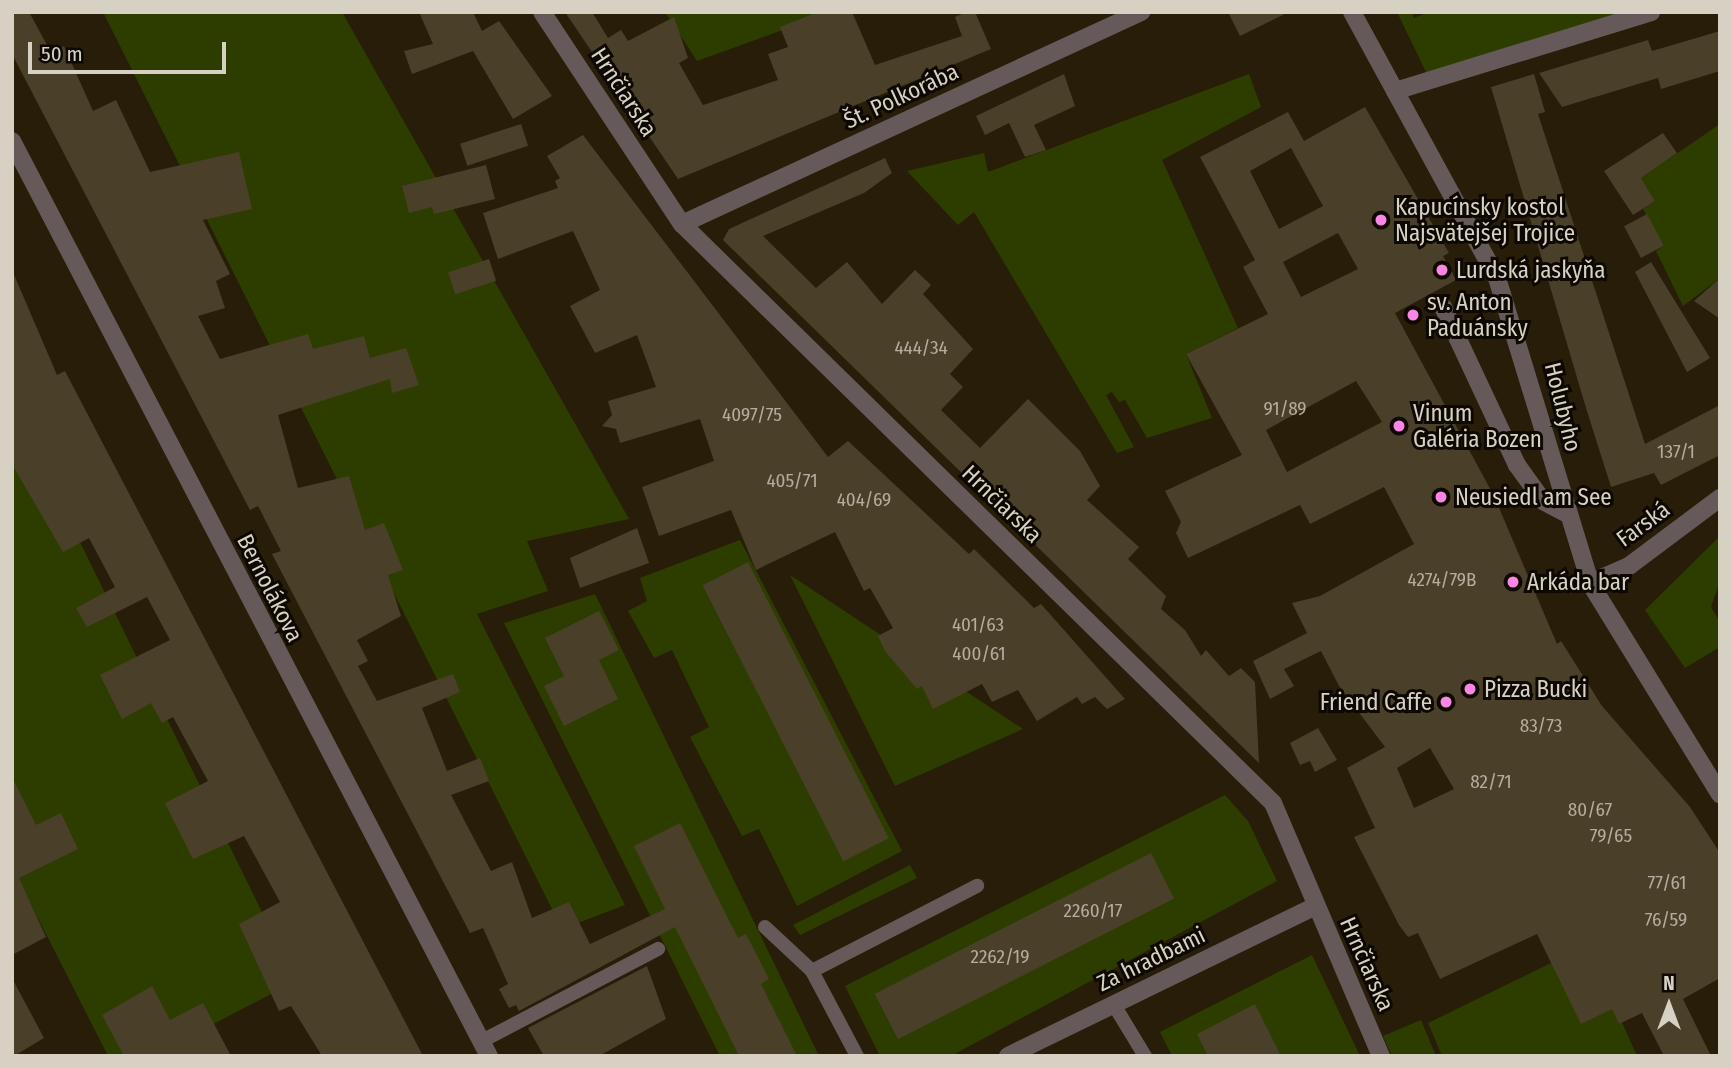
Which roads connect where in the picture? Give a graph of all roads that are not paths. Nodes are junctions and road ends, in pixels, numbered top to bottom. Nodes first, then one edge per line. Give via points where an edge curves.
1 (542, 12) edge
2 (1141, 12) edge
3 (1651, 12) edge
4 (1359, 17) edge
5 (1395, 91) junction
6 (12, 141) edge
7 (682, 225) junction
8 (1443, 307) dead end
9 (1720, 498) edge
10 (1564, 512) junction
11 (1590, 583) junction
12 (1720, 794) edge
13 (977, 886) dead end
14 (1315, 906) junction
15 (765, 927) dead end
16 (658, 949) dead end
17 (812, 971) junction
18 (1114, 1005) junction
19 (484, 1049) edge
20 (857, 1056) edge
21 (1008, 1056) edge
22 (1145, 1056) edge
23 (1381, 1056) edge

1 - 7 street, Hrnčiarska
2 - 7 street, Št. Polkorába
3 - 5 street
4 - 5 street, Holubyho
5 - 10 street, Holubyho via 1497,278 1517,329
6 - 19 street, Bernolákova
7 - 14 street, Hrnčiarska via 1273,803
8 - 10 street via 1517,465 1543,501
9 - 11 street, Farská via 1629,566
10 - 11 street, Holubyho
11 - 12 street, Holubyho
13 - 17 lane
14 - 18 street, Za hradbami
14 - 23 street, Hrnčiarska
15 - 17 lane
16 - 19 lane
17 - 20 lane
18 - 21 street, Za hradbami
18 - 22 lane

